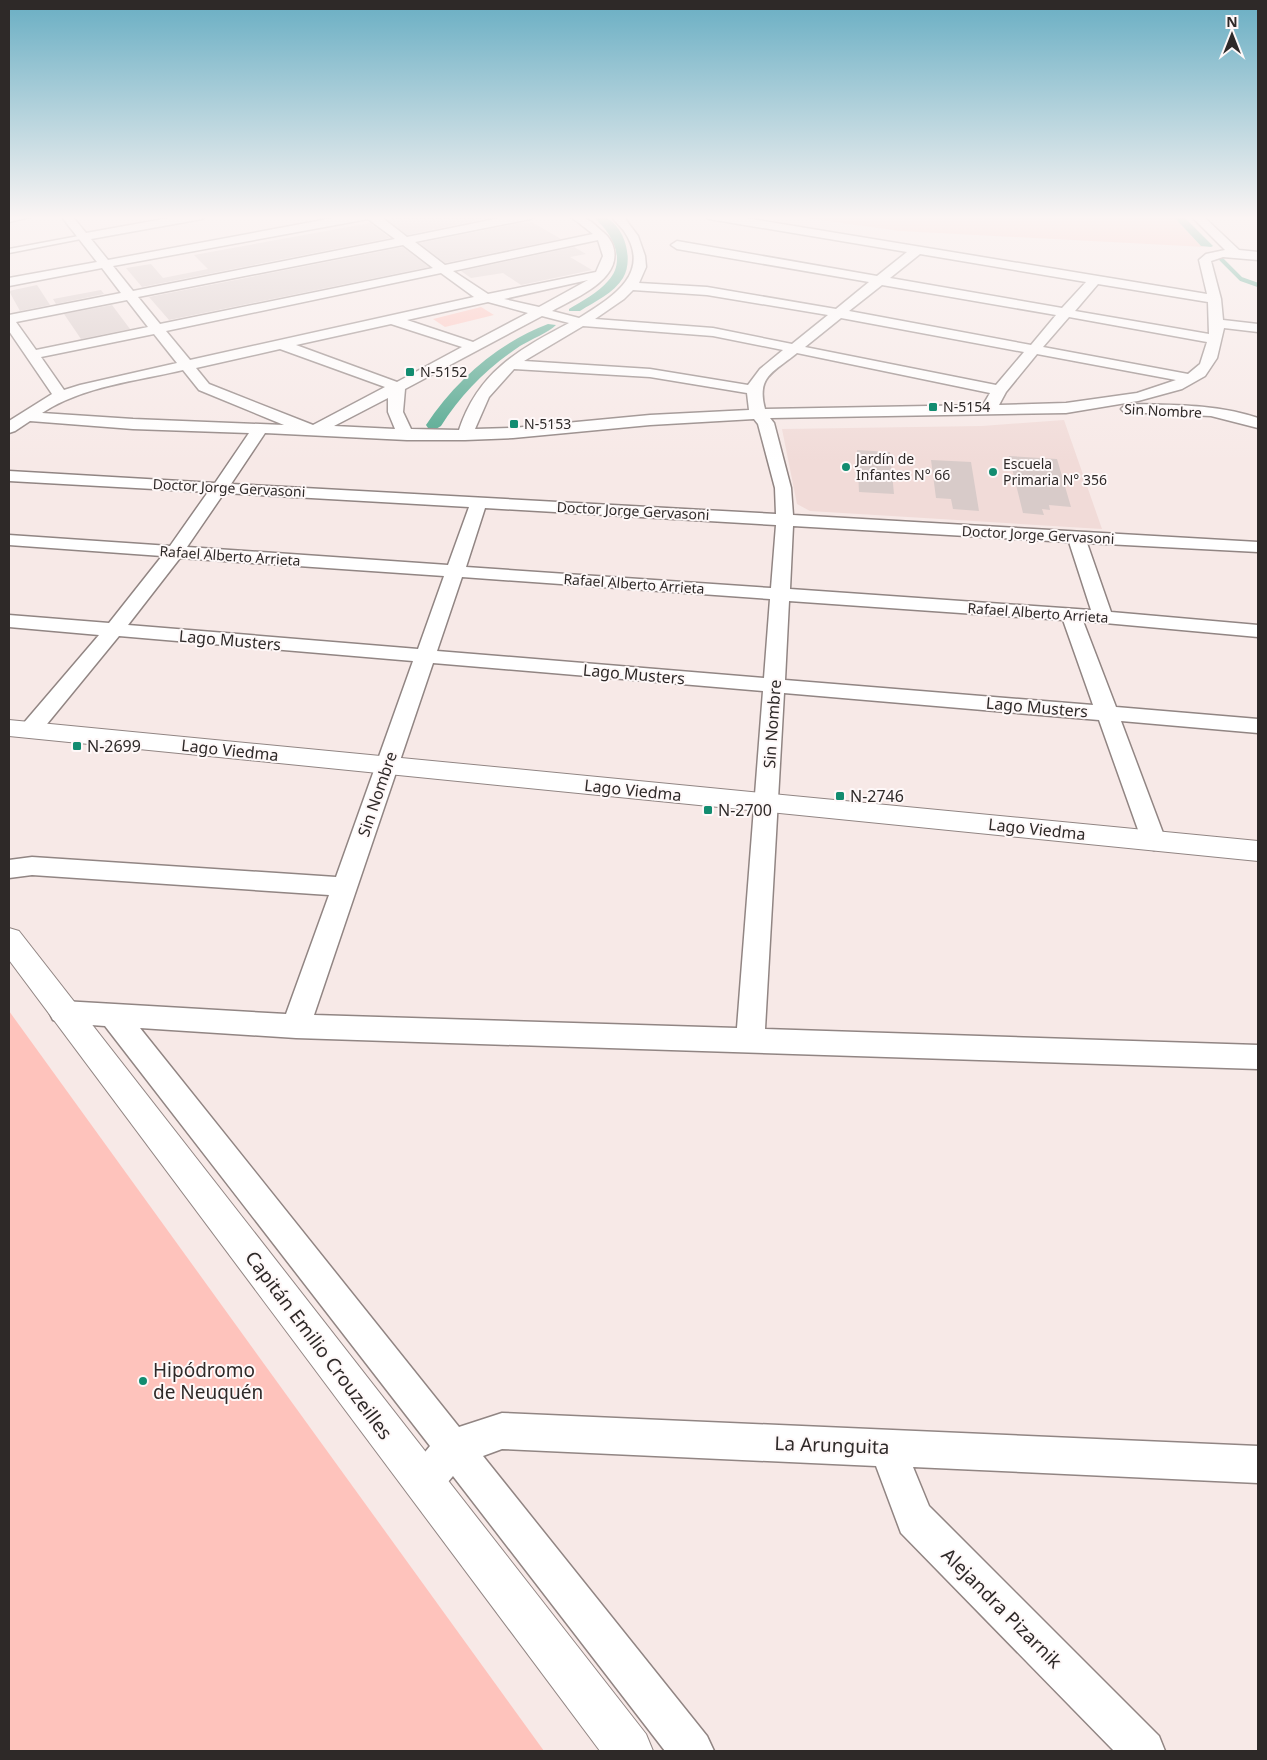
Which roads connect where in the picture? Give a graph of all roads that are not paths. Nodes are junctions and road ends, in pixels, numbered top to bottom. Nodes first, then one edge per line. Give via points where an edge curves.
1 (114, 298) edge
2 (131, 298) edge
3 (303, 298) edge
4 (493, 298) edge
5 (567, 298) edge
6 (615, 298) edge
7 (752, 298) edge
8 (856, 298) edge
9 (981, 298) edge
10 (1078, 298) edge
11 (1203, 298) edge
12 (489, 299) junction
13 (1214, 300) joint
14 (541, 313) junction
15 (838, 313) junction
16 (1065, 313) junction
17 (9, 320) edge
18 (393, 320) junction
19 (580, 322) junction
20 (1216, 323) junction
21 (1258, 328) edge
22 (156, 329) junction
23 (1215, 339) junction
24 (282, 345) junction
25 (476, 347) junction
26 (794, 348) junction
27 (1034, 349) junction
28 (31, 356) junction
29 (510, 364) junction
30 (187, 366) junction
31 (1192, 379) junction
32 (398, 387) junction
33 (753, 390) junction
34 (999, 390) junction
35 (60, 395) junction
36 (1066, 408) junction
37 (990, 409) junction
38 (758, 414) junction
39 (27, 416) junction
40 (1258, 424) edge
41 (9, 428) edge
42 (260, 429) junction
43 (314, 431) junction
44 (407, 435) junction
45 (465, 435) junction
46 (9, 476) edge
47 (219, 488) junction
48 (479, 502) junction
49 (785, 520) junction
50 (1076, 537) junction
51 (9, 540) edge
52 (1258, 547) edge
53 (175, 552) junction
54 (455, 572) junction
55 (780, 595) junction
56 (1071, 615) junction
57 (1103, 618) junction
58 (9, 621) edge
59 (114, 630) junction
60 (1258, 631) edge
61 (426, 656) junction
62 (774, 685) junction
63 (1107, 713) junction
64 (1258, 726) edge
65 (20, 729) edge
66 (387, 765) junction
67 (766, 803) junction
68 (1154, 841) junction
69 (1258, 851) edge
70 (9, 869) edge
71 (344, 887) junction
72 (9, 940) edge
73 (63, 1012) junction
74 (112, 1014) junction
75 (296, 1026) junction
76 (750, 1040) junction
77 (1258, 1057) edge
78 (453, 1447) junction
79 (887, 1447) junction
80 (1258, 1464) edge
81 (424, 1482) junction
82 (629, 1751) edge
83 (692, 1751) edge
84 (1144, 1751) edge

1 - 17 street
2 - 22 street
3 - 22 street
4 - 12 street
5 - 14 street
6 - 19 street
7 - 15 street
8 - 15 street
9 - 16 street
10 - 16 street
11 - 13 street
12 - 14 street
12 - 18 street
13 - 20 street
14 - 19 street
14 - 25 street
15 - 26 street
15 - 27 street
16 - 23 street
16 - 27 street
17 - 28 street
18 - 24 street
18 - 25 street
19 - 26 street via 692,330
19 - 29 street via 533,347
20 - 21 street
20 - 23 street
22 - 28 street
22 - 30 street
23 - 31 street via 1206,366
24 - 30 street
24 - 32 street
25 - 32 street
26 - 33 street via 759,377
26 - 34 street
27 - 31 street
27 - 34 street
28 - 35 street
29 - 33 street via 650,373
29 - 45 street via 480,399
30 - 35 street
30 - 43 street via 198,381 213,392
31 - 36 street via 1145,396
32 - 43 street
32 - 44 street via 394,412
33 - 38 street, Sin Nombre
34 - 37 street
35 - 39 street
36 - 37 street
36 - 40 street, Sin Nombre via 1214,413
37 - 38 street
38 - 45 street
38 - 49 street, Sin Nombre via 766,423 783,488
39 - 41 street
39 - 42 street
42 - 43 street
42 - 47 street
43 - 44 street
44 - 45 street
46 - 47 street, Doctor Jorge Gervasoni
47 - 48 street, Doctor Jorge Gervasoni
47 - 53 street
48 - 49 street, Doctor Jorge Gervasoni
48 - 54 street, Sin Nombre
49 - 50 street, Doctor Jorge Gervasoni
49 - 55 street, Sin Nombre
50 - 52 street, Doctor Jorge Gervasoni
50 - 57 street
51 - 53 street, Rafael Alberto Arrieta
53 - 54 street, Rafael Alberto Arrieta
53 - 59 street
54 - 55 street, Rafael Alberto Arrieta
54 - 61 street, Sin Nombre
55 - 56 street, Rafael Alberto Arrieta
55 - 62 street, Sin Nombre
56 - 57 street, Rafael Alberto Arrieta
56 - 63 street
57 - 60 street, Rafael Alberto Arrieta
58 - 59 street, Lago Musters
59 - 61 street, Lago Musters
59 - 65 street
61 - 62 street, Lago Musters
61 - 66 street, Sin Nombre
62 - 63 street, Lago Musters
62 - 67 street, Sin Nombre
63 - 64 street, Lago Musters
63 - 68 street
65 - 66 main road, Lago Viedma
66 - 67 main road, Lago Viedma
66 - 71 street, Sin Nombre
67 - 68 main road, Lago Viedma
67 - 76 street, Sin Nombre
68 - 69 main road, Lago Viedma
70 - 71 street via 32,866
71 - 75 street, Sin Nombre
72 - 73 main road, Capitán Emilio Crouzeilles
73 - 74 street
73 - 81 main road, Capitán Emilio Crouzeilles
74 - 75 street
74 - 78 street
75 - 76 street
76 - 77 street
78 - 79 street, La Arunguita via 502,1431
78 - 81 street
78 - 83 street
79 - 80 street, La Arunguita
79 - 84 street, Alejandra Pizarnik via 915,1519
81 - 82 main road, Capitán Emilio Crouzeilles

